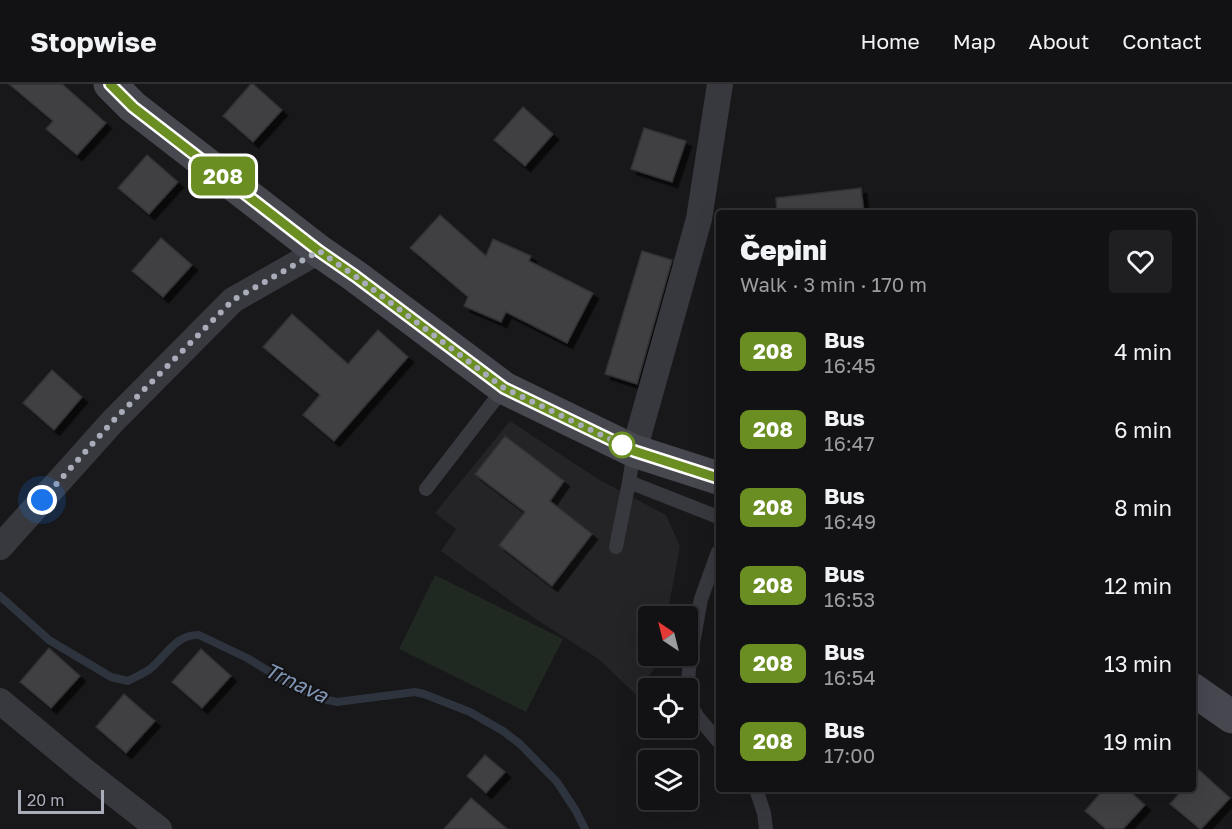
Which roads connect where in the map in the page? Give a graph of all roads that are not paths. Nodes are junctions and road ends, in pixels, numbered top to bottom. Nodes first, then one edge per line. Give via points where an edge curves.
1 (110, 84) edge
2 (720, 84) edge
3 (319, 251) junction
4 (504, 388) junction
5 (632, 466) junction
6 (716, 478) edge
7 (426, 489) dead end
8 (716, 517) edge
9 (0, 547) edge
10 (616, 547) dead end
11 (716, 558) edge
12 (688, 678) edge
13 (1196, 692) edge
14 (0, 701) edge
15 (698, 717) edge
16 (1232, 717) edge
17 (716, 739) edge
18 (757, 792) edge
19 (159, 829) edge
20 (766, 829) edge

1 - 3 main road via 133,107
2 - 5 street via 699,219
3 - 4 main road
3 - 9 street via 233,300 113,421
4 - 5 main road
4 - 7 lane
5 - 6 main road
5 - 8 lane
5 - 10 lane
11 - 12 lane via 701,599
13 - 16 main road
14 - 19 street
15 - 17 lane
18 - 20 lane

